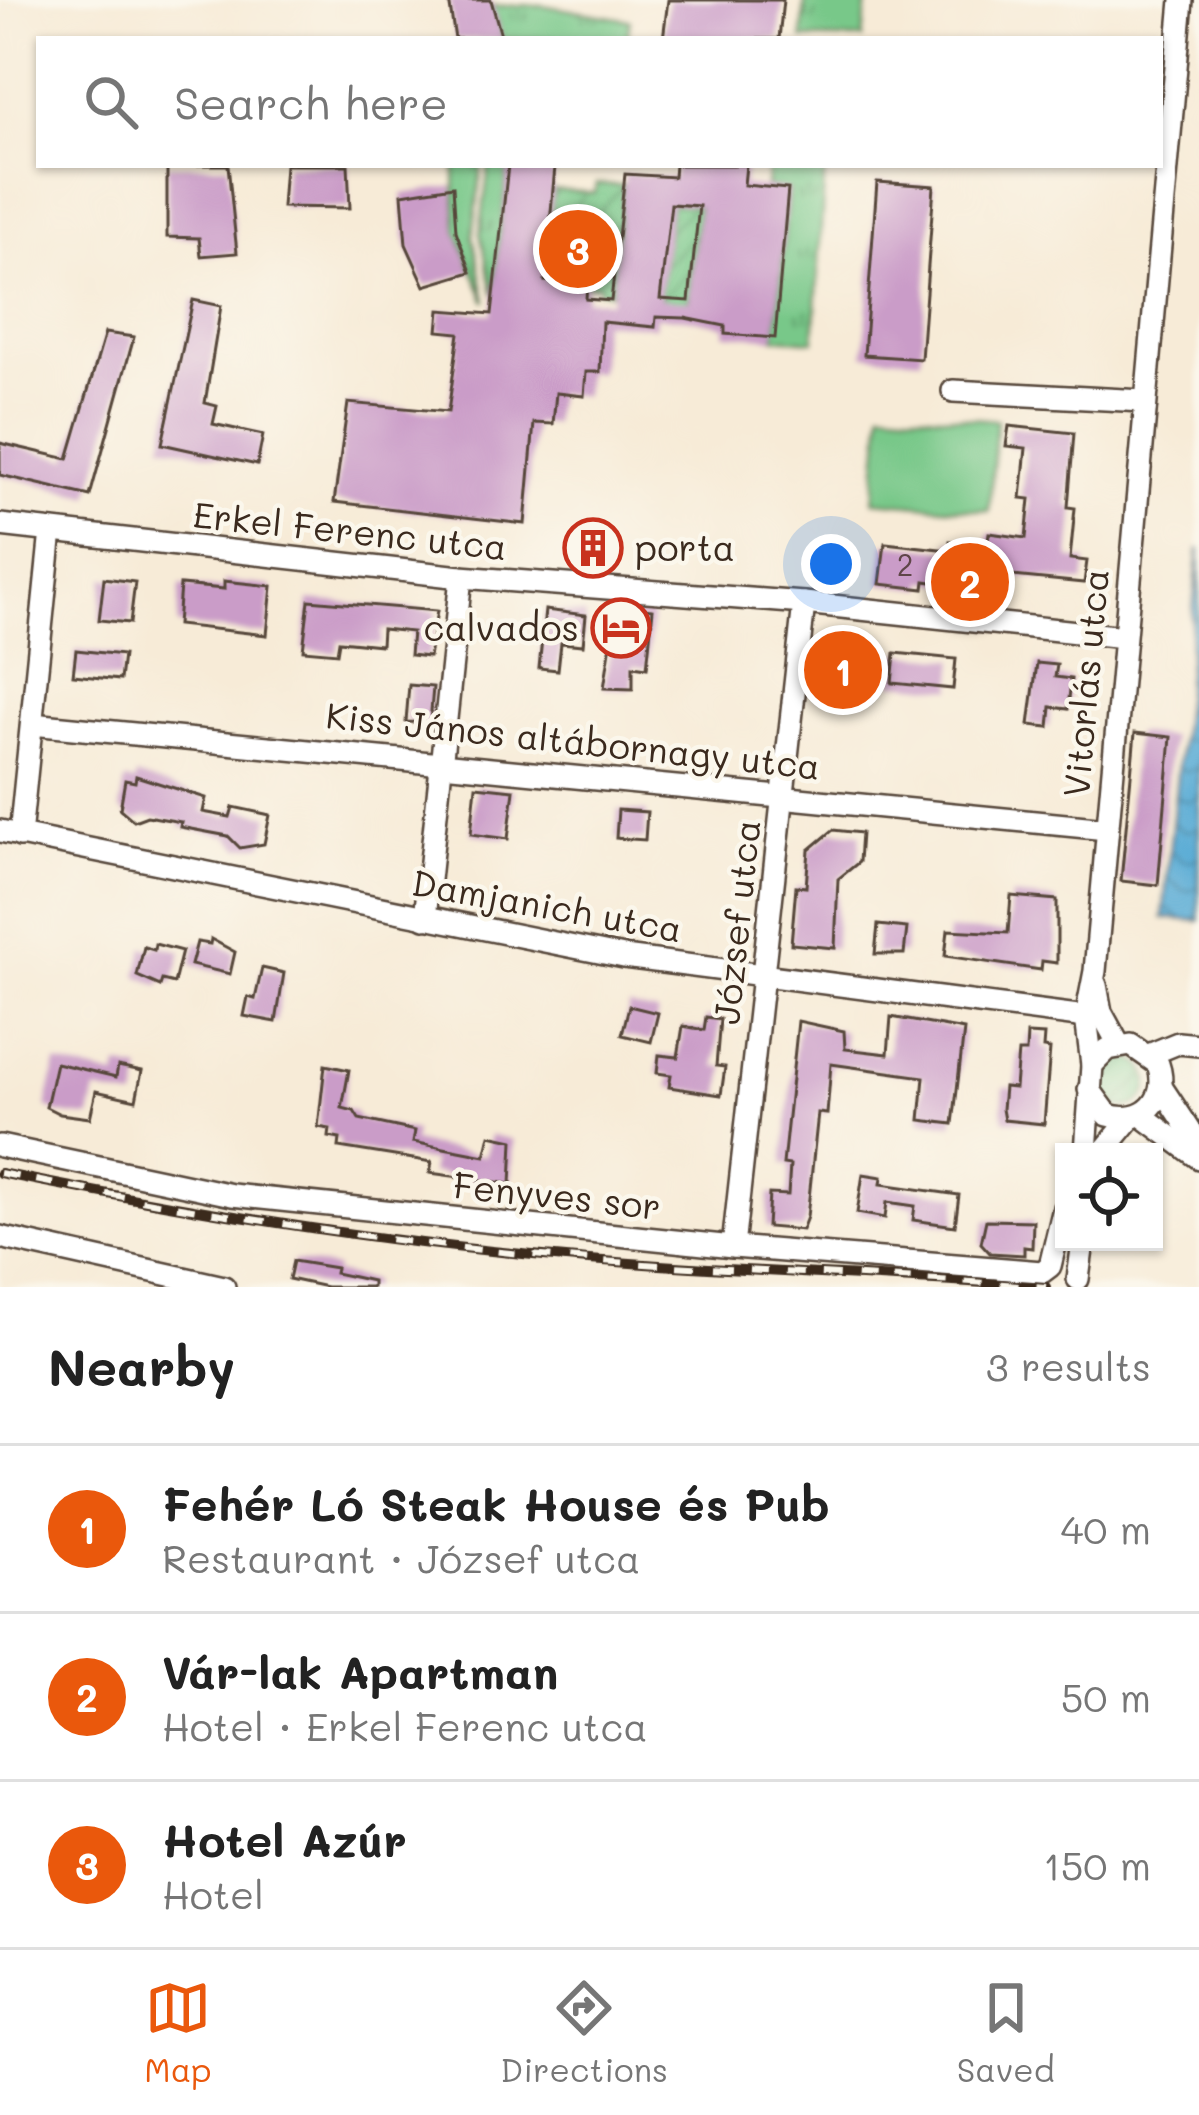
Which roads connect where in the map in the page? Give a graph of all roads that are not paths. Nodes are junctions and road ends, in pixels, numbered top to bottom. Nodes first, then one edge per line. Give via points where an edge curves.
1 (1182, 0) edge
2 (952, 392) dead end
3 (1144, 401) junction
4 (0, 525) edge
5 (51, 531) junction
6 (461, 577) junction
7 (804, 603) junction
8 (1124, 637) junction
9 (32, 724) junction
10 (442, 760) junction
11 (782, 794) junction
12 (1107, 829) junction
13 (10, 834) edge
14 (425, 918) junction
15 (1095, 971) junction
16 (766, 975) junction
17 (1086, 1017) junction
18 (1119, 1045) junction
19 (1199, 1048) edge
20 (1150, 1054) junction
21 (1090, 1077) junction
22 (1162, 1082) junction
23 (1136, 1117) junction
24 (1088, 1125) junction
25 (1079, 1143) edge
26 (1086, 1143) edge
27 (1111, 1143) edge
28 (1199, 1144) edge
29 (0, 1147) edge
30 (1199, 1159) edge
31 (0, 1237) edge
32 (1055, 1245) edge
33 (734, 1247) junction
34 (1082, 1251) edge
35 (1078, 1279) dead end
36 (224, 1287) edge

1 - 3 street, Vitorlás utca
2 - 3 street
3 - 8 street, Vitorlás utca
4 - 5 street, Erkel Ferenc utca
5 - 6 street, Erkel Ferenc utca
5 - 9 street
6 - 7 street, Erkel Ferenc utca
6 - 10 street
7 - 8 street, Erkel Ferenc utca
7 - 11 street, József utca
8 - 12 street, Vitorlás utca
9 - 10 street, Kiss János altábornagy utca
9 - 13 street
10 - 11 street, Kiss János altábornagy utca
10 - 14 street
11 - 12 street, Kiss János altábornagy utca
11 - 16 street, József utca
12 - 15 street, Vitorlás utca
13 - 14 street, Damjanich utca
14 - 16 street, Damjanich utca
15 - 17 street, Vitorlás utca
15 - 18 street, Vitorlás utca via 1098,1004
16 - 17 street, Damjanich utca
16 - 33 street, József utca
17 - 21 street, Vitorlás utca
18 - 20 street
18 - 21 street
19 - 20 street via 1178,1043
19 - 22 street
20 - 22 street
21 - 23 street via 1108,1115
21 - 24 street, Vitorlás utca
22 - 23 street
22 - 28 street
23 - 27 street
23 - 30 street
24 - 25 street
24 - 26 street, Vitorlás utca
29 - 33 street, Fenyves sor via 232,1195
31 - 36 street
32 - 33 street, Fenyves sor via 1042,1272
34 - 35 street

